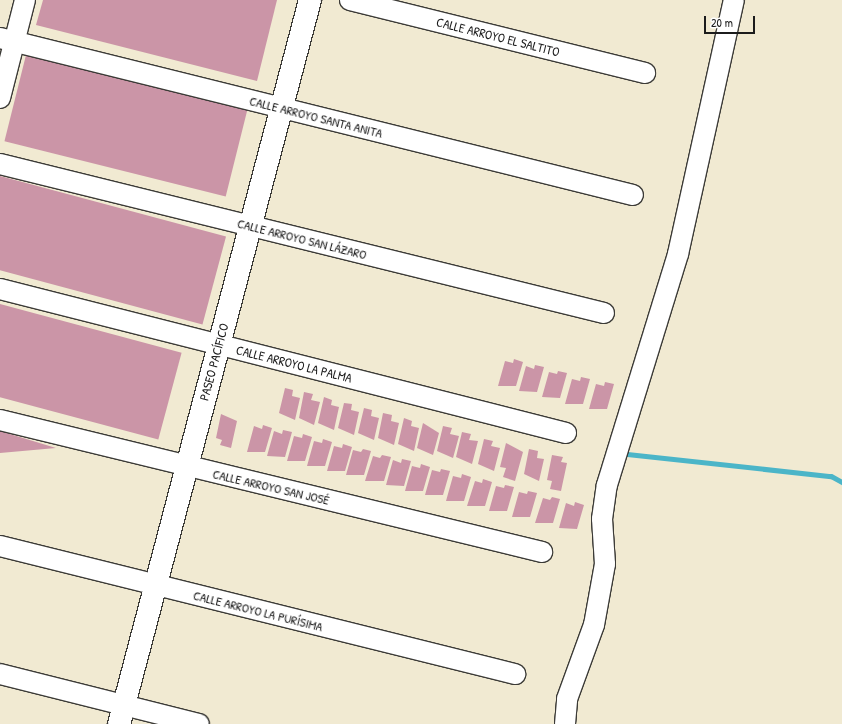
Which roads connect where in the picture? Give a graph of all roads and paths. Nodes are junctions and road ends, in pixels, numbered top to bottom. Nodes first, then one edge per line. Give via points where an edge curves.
1 (25, 0) edge
2 (310, 0) edge
3 (350, 0) edge
4 (734, 0) edge
5 (7, 40) edge
6 (645, 73) dead end
7 (0, 98) edge
8 (281, 108) junction
9 (0, 164) edge
10 (632, 195) dead end
11 (250, 226) junction
12 (0, 289) edge
13 (604, 313) dead end
14 (219, 345) junction
15 (0, 420) edge
16 (566, 433) dead end
17 (186, 467) junction
18 (0, 546) edge
19 (542, 552) dead end
20 (155, 585) junction
21 (0, 674) edge
22 (515, 674) dead end
23 (121, 715) edge
24 (199, 724) edge
25 (565, 724) edge

1 - 5 street
2 - 8 street, PASEO PACÍFICO
3 - 6 street, CALLE ARROYO EL SALTITO
4 - 25 street via 678,254 607,485 602,519 605,564 594,625 567,699
5 - 7 street
5 - 8 street, CALLE ARROYO SANTA ANITA
8 - 10 street, CALLE ARROYO SANTA ANITA
8 - 11 street, PASEO PACÍFICO
9 - 11 street, CALLE ARROYO SAN LÁZARO
11 - 13 street, CALLE ARROYO SAN LÁZARO
11 - 14 street, PASEO PACÍFICO
12 - 14 street, CALLE ARROYO LA PALMA
14 - 16 street, CALLE ARROYO LA PALMA
14 - 17 street, PASEO PACÍFICO
15 - 17 street, CALLE ARROYO SAN JOSÉ
17 - 19 street, CALLE ARROYO SAN JOSÉ
17 - 20 street, PASEO PACÍFICO
18 - 20 street, CALLE ARROYO LA PURÍSIMA
20 - 22 street, CALLE ARROYO LA PURÍSIMA
20 - 23 street, PASEO PACÍFICO
21 - 23 street
23 - 24 street

